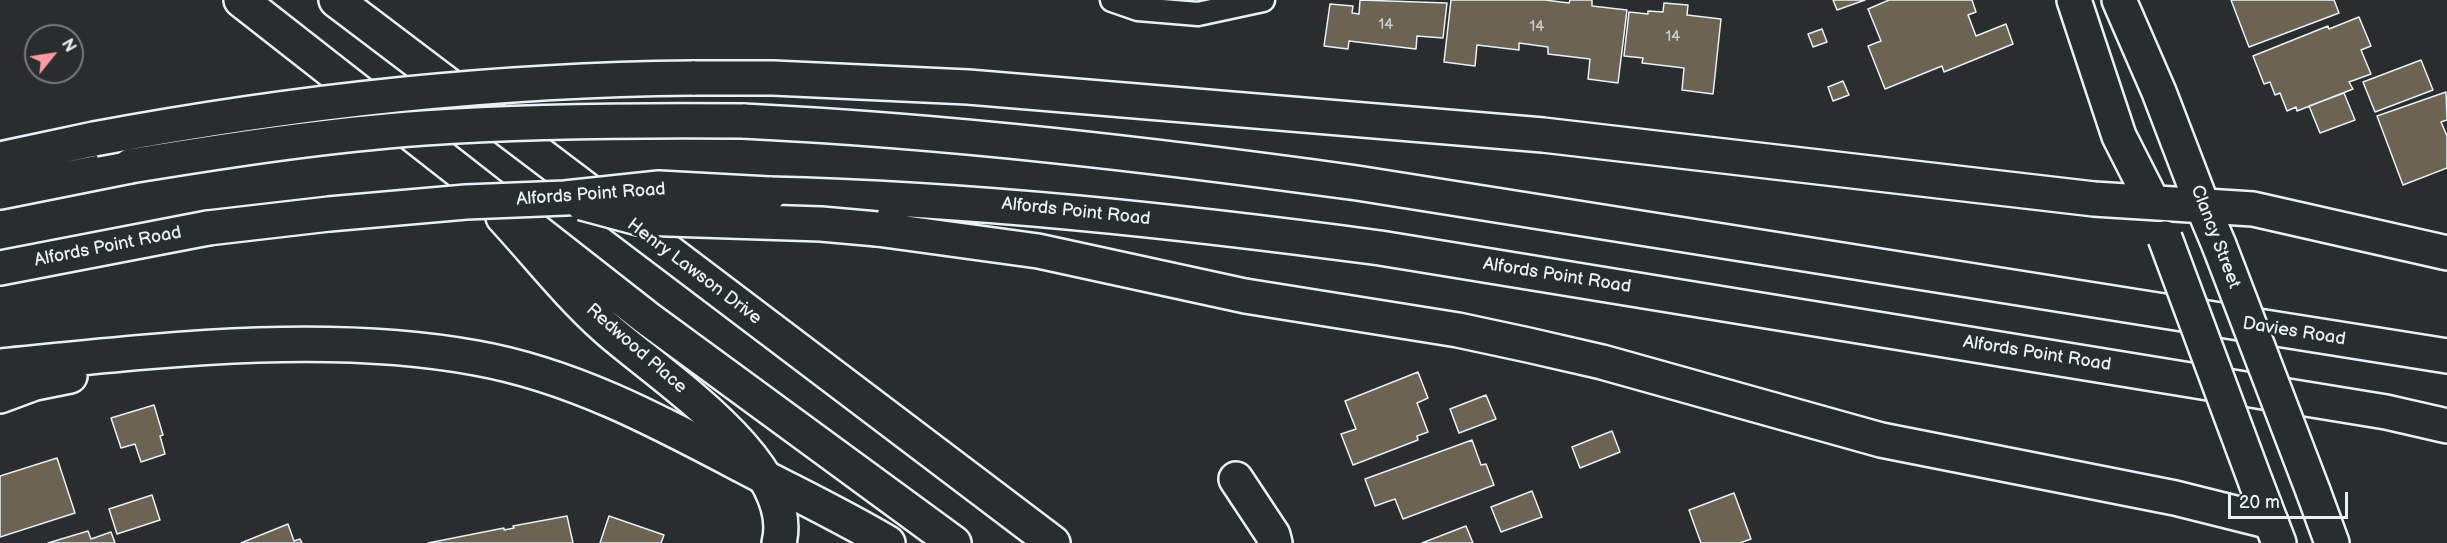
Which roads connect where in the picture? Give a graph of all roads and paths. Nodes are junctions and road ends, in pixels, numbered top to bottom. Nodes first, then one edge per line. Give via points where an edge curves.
1 (242, 0) edge
2 (336, 0) edge
3 (1112, 0) edge
4 (1263, 0) edge
5 (2074, 0) edge
6 (2119, 0) edge
7 (0, 159) edge
8 (460, 170) junction
9 (0, 192) edge
10 (565, 198) junction
11 (2152, 201) junction
12 (2203, 207) junction
13 (2447, 253) edge
14 (0, 268) edge
15 (186, 350) junction
16 (2447, 356) edge
17 (0, 366) edge
18 (0, 396) edge
19 (2447, 426) edge
20 (766, 478) junction
21 (1236, 479) dead end
22 (2275, 532) edge
23 (778, 543) edge
24 (888, 543) edge
25 (954, 543) edge
26 (1053, 543) edge
27 (1275, 543) edge
28 (2332, 543) edge

1 - 8 main road
2 - 26 main road, Henry Lawson Drive
3 - 4 lane via 1138,9 1198,14
5 - 11 main road via 2118,136
6 - 12 main road, Clancy Street
7 - 11 main road, bridge via 258,111 400,93 567,81 847,81 1084,95 1533,134 2094,199
8 - 20 main road, Redwood Place via 605,327 728,431
8 - 25 main road via 647,318
9 - 16 main road, Davies Road, bridge via 130,166 280,143 424,128 576,120 743,121 861,127 1217,164 1357,183
10 - 14 main road, Alfords Point Road, bridge via 466,202 208,228
10 - 19 main road, Alfords Point Road, bridge via 659,188 876,196 1094,213 1369,247 2146,372 2386,412
10 - 22 main road, bridge via 638,218 821,224 1038,251 1245,296 1482,335 1602,362 1881,440 2185,501
11 - 12 main road
11 - 22 main road, bridge
12 - 13 main road via 2253,209
12 - 28 main road, Clancy Street, bridge
15 - 17 main road
15 - 18 main road via 35,383
15 - 20 main road via 351,344 477,358 596,393
20 - 23 main road, Redwood Place via 780,516 782,531
20 - 24 main road
21 - 27 main road

